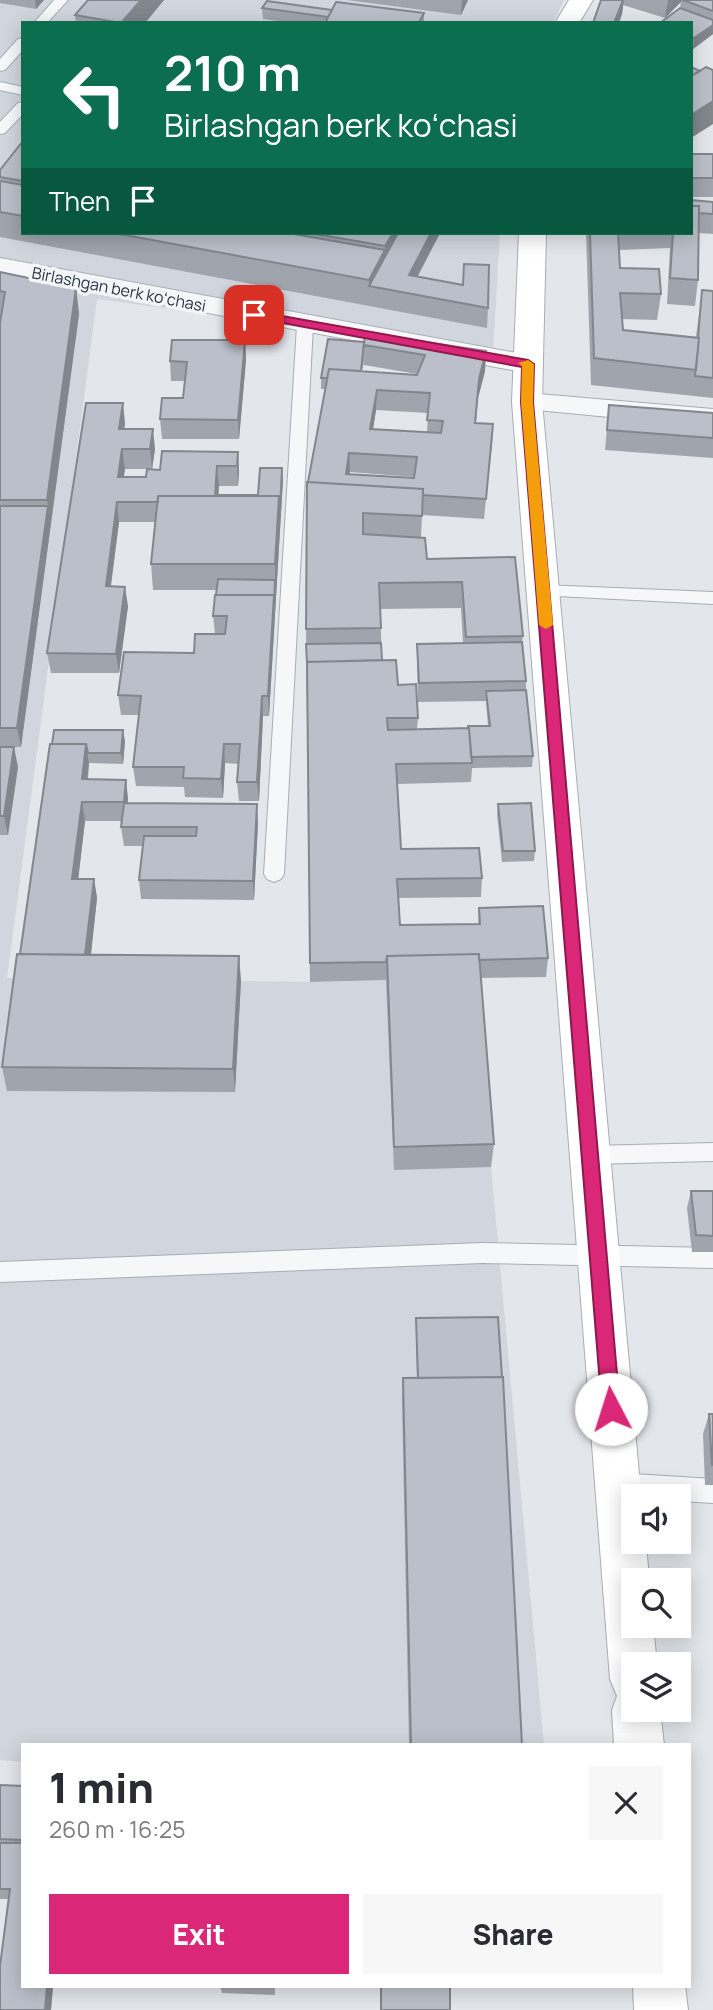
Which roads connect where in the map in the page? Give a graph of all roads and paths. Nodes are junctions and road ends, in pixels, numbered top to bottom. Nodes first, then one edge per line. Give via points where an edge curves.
1 (61, 0) edge
2 (581, 0) edge
3 (42, 21) edge
4 (568, 21) edge
5 (21, 44) edge
6 (0, 67) edge
7 (0, 86) edge
8 (21, 91) edge
9 (21, 108) edge
10 (0, 130) edge
11 (531, 235) edge
12 (0, 266) edge
13 (305, 324) junction
14 (528, 364) junction
15 (527, 402) junction
16 (713, 418) edge
17 (543, 591) junction
18 (713, 598) edge
19 (252, 821) edge
20 (278, 824) junction
21 (275, 874) dead end
22 (713, 1152) edge
23 (590, 1155) junction
24 (598, 1257) junction
25 (713, 1258) edge
26 (0, 1272) edge
27 (617, 1485) junction
28 (713, 1491) edge
29 (632, 1652) edge
30 (637, 1722) edge
31 (639, 1743) edge
32 (659, 1988) edge
33 (661, 2010) edge

1 - 3 lane
2 - 4 street
5 - 6 lane
7 - 8 lane
9 - 10 lane
11 - 14 street
12 - 13 street, Birlashgan berk koʻchasi
13 - 14 street, Birlashgan berk koʻchasi
13 - 20 lane
14 - 15 street
15 - 16 street
15 - 17 street
17 - 18 lane
17 - 23 street
19 - 20 lane
20 - 21 lane
22 - 23 lane
23 - 24 street
24 - 25 lane
24 - 26 lane via 482,1253
24 - 27 street
27 - 28 lane
27 - 29 street
30 - 31 street
32 - 33 street

